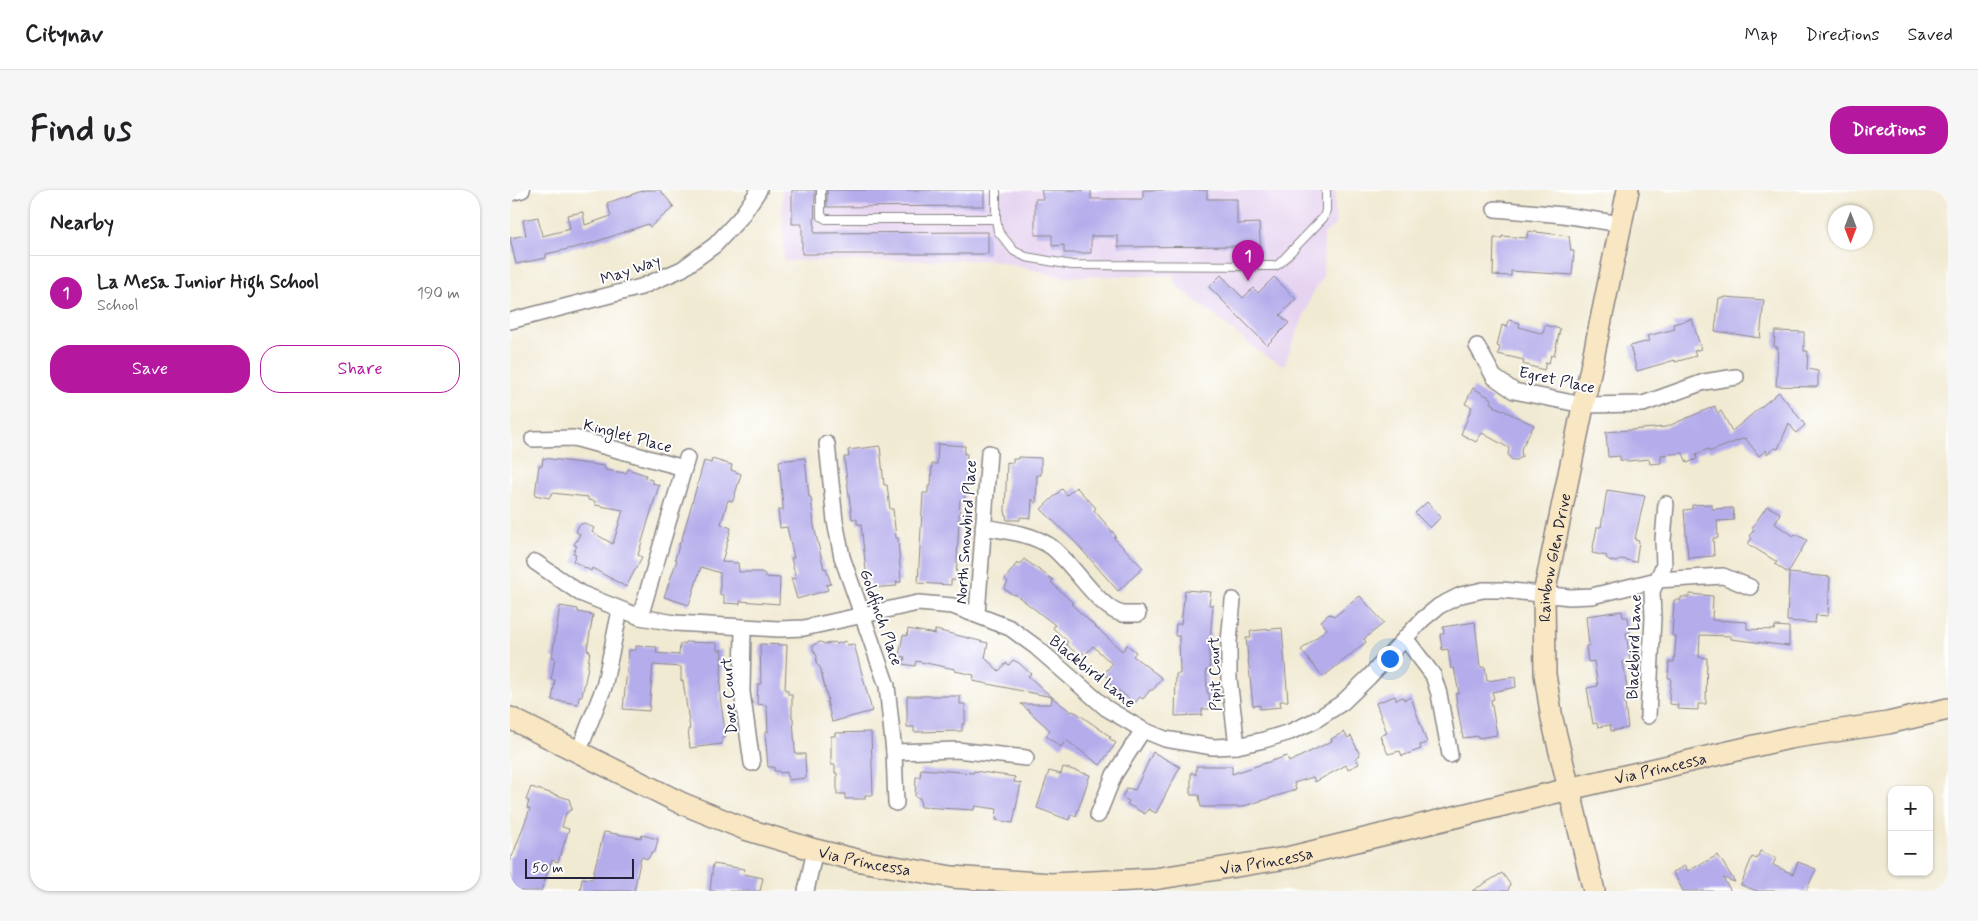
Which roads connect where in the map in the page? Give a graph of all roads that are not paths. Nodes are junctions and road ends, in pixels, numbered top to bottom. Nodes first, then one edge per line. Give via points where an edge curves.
1 (522, 190) edge
2 (759, 190) edge
3 (820, 190) edge
4 (996, 190) edge
5 (1326, 190) edge
6 (1628, 190) edge
7 (510, 192) edge
8 (1495, 209) dead end
9 (996, 219) junction
10 (1621, 224) junction
11 (510, 321) edge
12 (1477, 346) dead end
13 (1736, 377) dead end
14 (1583, 405) junction
15 (533, 439) dead end
16 (827, 444) dead end
17 (988, 453) dead end
18 (1666, 504) dead end
19 (983, 526) junction
20 (535, 562) dead end
21 (1657, 580) junction
22 (1750, 587) dead end
23 (1544, 594) junction
24 (1233, 600) dead end
25 (620, 610) junction
26 (863, 614) junction
27 (977, 614) junction
28 (1138, 614) dead end
29 (640, 617) junction
30 (743, 628) junction
31 (1406, 638) junction
32 (1948, 709) edge
33 (1648, 716) dead end
34 (510, 718) edge
35 (1143, 730) junction
36 (1237, 746) junction
37 (894, 752) junction
38 (578, 753) junction
39 (1450, 755) dead end
40 (1026, 758) dead end
41 (752, 763) dead end
42 (1569, 789) junction
43 (896, 803) dead end
44 (1098, 815) dead end
45 (815, 850) junction
46 (806, 891) edge
47 (1594, 891) edge

1 - 7 street
2 - 11 street, May Way via 740,218 715,245 682,269 641,287
3 - 9 lane via 821,216 826,219
4 - 9 lane
5 - 9 lane via 1324,217 1275,266 1065,265 1026,257 1014,251 998,231
6 - 10 street, Rainbow Glen Drive
8 - 10 street
10 - 14 street, Rainbow Glen Drive
12 - 14 street, Egret Place via 1494,377 1514,390
13 - 14 street, Egret Place via 1704,382 1643,404
14 - 23 street, Rainbow Glen Drive
15 - 29 street, Kinglet Place via 574,438 686,463
16 - 26 street, Goldfinch Place via 842,557
17 - 19 street, North Snowbird Place
18 - 21 street, Blackbird Lane via 1664,566
19 - 27 street, North Snowbird Place
19 - 28 street via 1024,534 1048,546 1064,557 1106,606 1121,614
20 - 25 street, Blackbird Lane via 580,593
21 - 22 street, Blackbird Lane via 1723,576
21 - 23 street, Blackbird Lane via 1592,596
21 - 33 street, Blackbird Lane via 1652,591
23 - 31 street, Blackbird Lane via 1483,590 1461,595 1439,606
23 - 42 street, Rainbow Glen Drive via 1545,674
24 - 36 street, Pipit Court via 1229,679
25 - 29 street, Blackbird Lane
25 - 38 street via 604,687
26 - 27 street, Blackbird Lane via 918,603 953,606
26 - 30 street, Blackbird Lane via 804,628
26 - 37 street, Goldfinch Place via 887,686
27 - 35 street, Blackbird Lane via 1010,628 1106,708
29 - 30 street, Blackbird Lane
30 - 41 street, Dove Court via 742,692
31 - 36 street, Blackbird Lane via 1342,704 1290,732
31 - 39 street via 1433,675
32 - 42 street, Via Princessa via 1888,723 1789,738
34 - 38 street, Via Princessa
35 - 36 street, Blackbird Lane via 1190,744
35 - 44 street via 1114,775
37 - 40 street via 958,750
37 - 43 street, Goldfinch Place
38 - 45 street, Via Princessa via 681,804 746,829
42 - 45 street, Via Princessa via 1287,858 1154,879 1051,884 952,876
42 - 47 street, Rainbow Glen Drive
45 - 46 street

